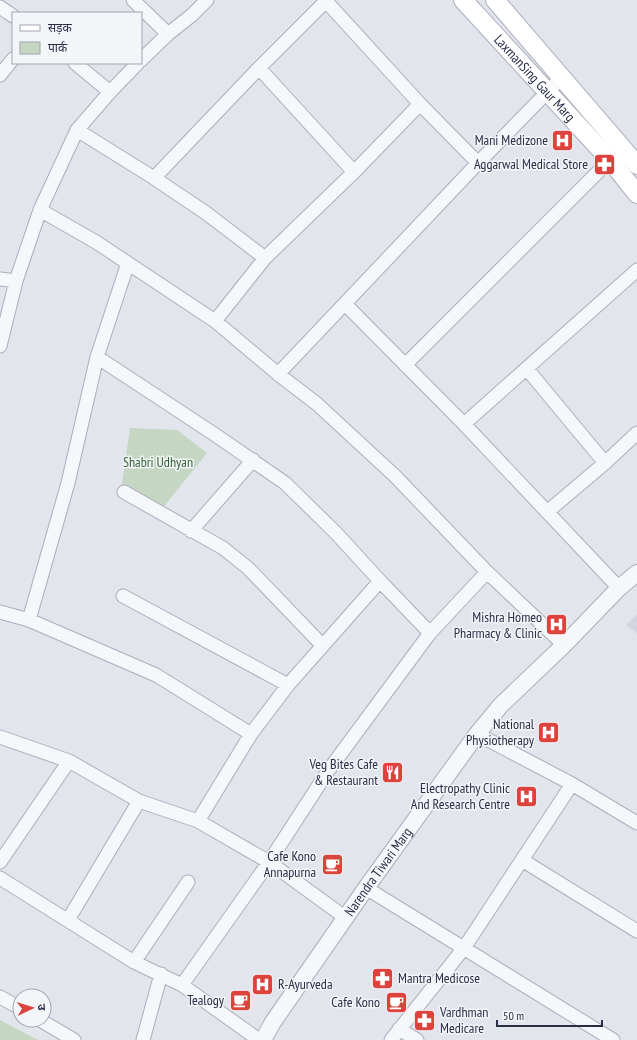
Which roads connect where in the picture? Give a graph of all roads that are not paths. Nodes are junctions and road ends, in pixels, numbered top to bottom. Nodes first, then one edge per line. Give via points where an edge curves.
1 (133, 0) edge
2 (207, 0) edge
3 (325, 0) edge
4 (463, 0) edge
5 (495, 0) edge
6 (0, 7) edge
7 (12, 15) edge
8 (168, 34) junction
9 (12, 59) edge
10 (142, 59) edge
11 (75, 64) edge
12 (137, 64) edge
13 (259, 68) junction
14 (0, 76) edge
15 (562, 77) junction
16 (547, 91) junction
17 (110, 92) junction
18 (420, 104) junction
19 (77, 130) junction
20 (610, 160) junction
21 (478, 163) junction
22 (637, 165) edge
23 (354, 172) junction
24 (154, 178) junction
25 (637, 194) edge
26 (40, 210) junction
27 (265, 258) junction
28 (128, 263) junction
29 (637, 270) edge
30 (0, 279) edge
31 (16, 281) junction
32 (345, 304) junction
33 (215, 321) junction
34 (0, 346) edge
35 (97, 357) junction
36 (405, 365) junction
37 (527, 369) junction
38 (278, 374) junction
39 (464, 424) junction
40 (637, 433) edge
41 (253, 460) junction
42 (605, 463) junction
43 (124, 492) dead end
44 (547, 512) junction
45 (192, 531) junction
46 (488, 572) junction
47 (637, 573) edge
48 (380, 581) junction
49 (619, 588) junction
50 (123, 596) dead end
51 (0, 612) edge
52 (29, 620) junction
53 (430, 633) junction
54 (564, 645) junction
55 (322, 646) junction
56 (288, 685) junction
57 (251, 734) junction
58 (477, 734) junction
59 (0, 737) edge
60 (68, 761) junction
61 (572, 784) junction
62 (139, 801) junction
63 (198, 821) junction
64 (637, 823) edge
65 (3, 854) edge
66 (522, 860) junction
67 (269, 862) junction
68 (0, 878) edge
69 (188, 882) dead end
70 (366, 888) junction
71 (346, 918) junction
72 (68, 920) junction
73 (637, 932) edge
74 (464, 948) junction
75 (134, 962) junction
76 (162, 974) junction
77 (182, 985) junction
78 (0, 997) edge
79 (12, 1004) edge
80 (52, 1027) edge
81 (399, 1029) junction
82 (74, 1040) edge
83 (143, 1040) edge
84 (260, 1040) edge
85 (263, 1040) edge
86 (391, 1040) edge
87 (417, 1040) edge
88 (613, 1040) edge

1 - 8 street
2 - 8 street
3 - 13 street
3 - 18 street
4 - 16 main road, LaxmanSing Gaur Marg
5 - 15 main road, LaxmanSing Gaur Marg
6 - 7 street
8 - 10 street
9 - 14 street
11 - 17 street
12 - 17 street
13 - 23 street
13 - 24 street
15 - 16 street
15 - 22 main road, LaxmanSing Gaur Marg
16 - 20 main road, LaxmanSing Gaur Marg
16 - 21 street
17 - 19 street
18 - 21 street
18 - 23 street
19 - 24 street
19 - 26 street
20 - 25 main road, LaxmanSing Gaur Marg
20 - 36 street
21 - 32 street
23 - 27 street
24 - 27 street via 206,213
26 - 28 street
26 - 31 street
27 - 33 street
28 - 33 street
28 - 35 street
29 - 37 street
30 - 31 street
31 - 34 street
32 - 36 street
32 - 38 street
33 - 38 street
35 - 41 street
35 - 52 street via 68,483
36 - 39 street
37 - 39 street
37 - 42 street
38 - 46 street via 317,404 389,470
39 - 44 street
40 - 42 street
41 - 45 street
41 - 48 street via 285,483
42 - 44 street
43 - 45 street
44 - 49 street
45 - 55 street via 223,548 248,568
46 - 53 street
46 - 54 street
47 - 49 street, Narendra Tiwari Marg
48 - 53 street
48 - 55 street
49 - 54 street, Narendra Tiwari Marg
50 - 56 street
51 - 52 street
52 - 57 street via 156,675
53 - 67 street via 328,771
54 - 58 street, Narendra Tiwari Marg via 501,705
55 - 56 street
56 - 57 street
57 - 63 street
58 - 61 street
58 - 70 street, Narendra Tiwari Marg
59 - 60 street
60 - 62 street
60 - 65 street
61 - 64 street
61 - 66 street
62 - 63 street
62 - 72 street
63 - 67 street
66 - 73 street
66 - 74 street
67 - 71 street
67 - 77 street
68 - 72 street
69 - 75 street
70 - 71 street, Narendra Tiwari Marg
70 - 74 street
71 - 85 street, Narendra Tiwari Marg
72 - 75 street
74 - 81 street
74 - 88 street
75 - 76 street
76 - 77 street
76 - 83 street
77 - 84 street
78 - 79 street
80 - 82 street
81 - 86 street
81 - 87 street

